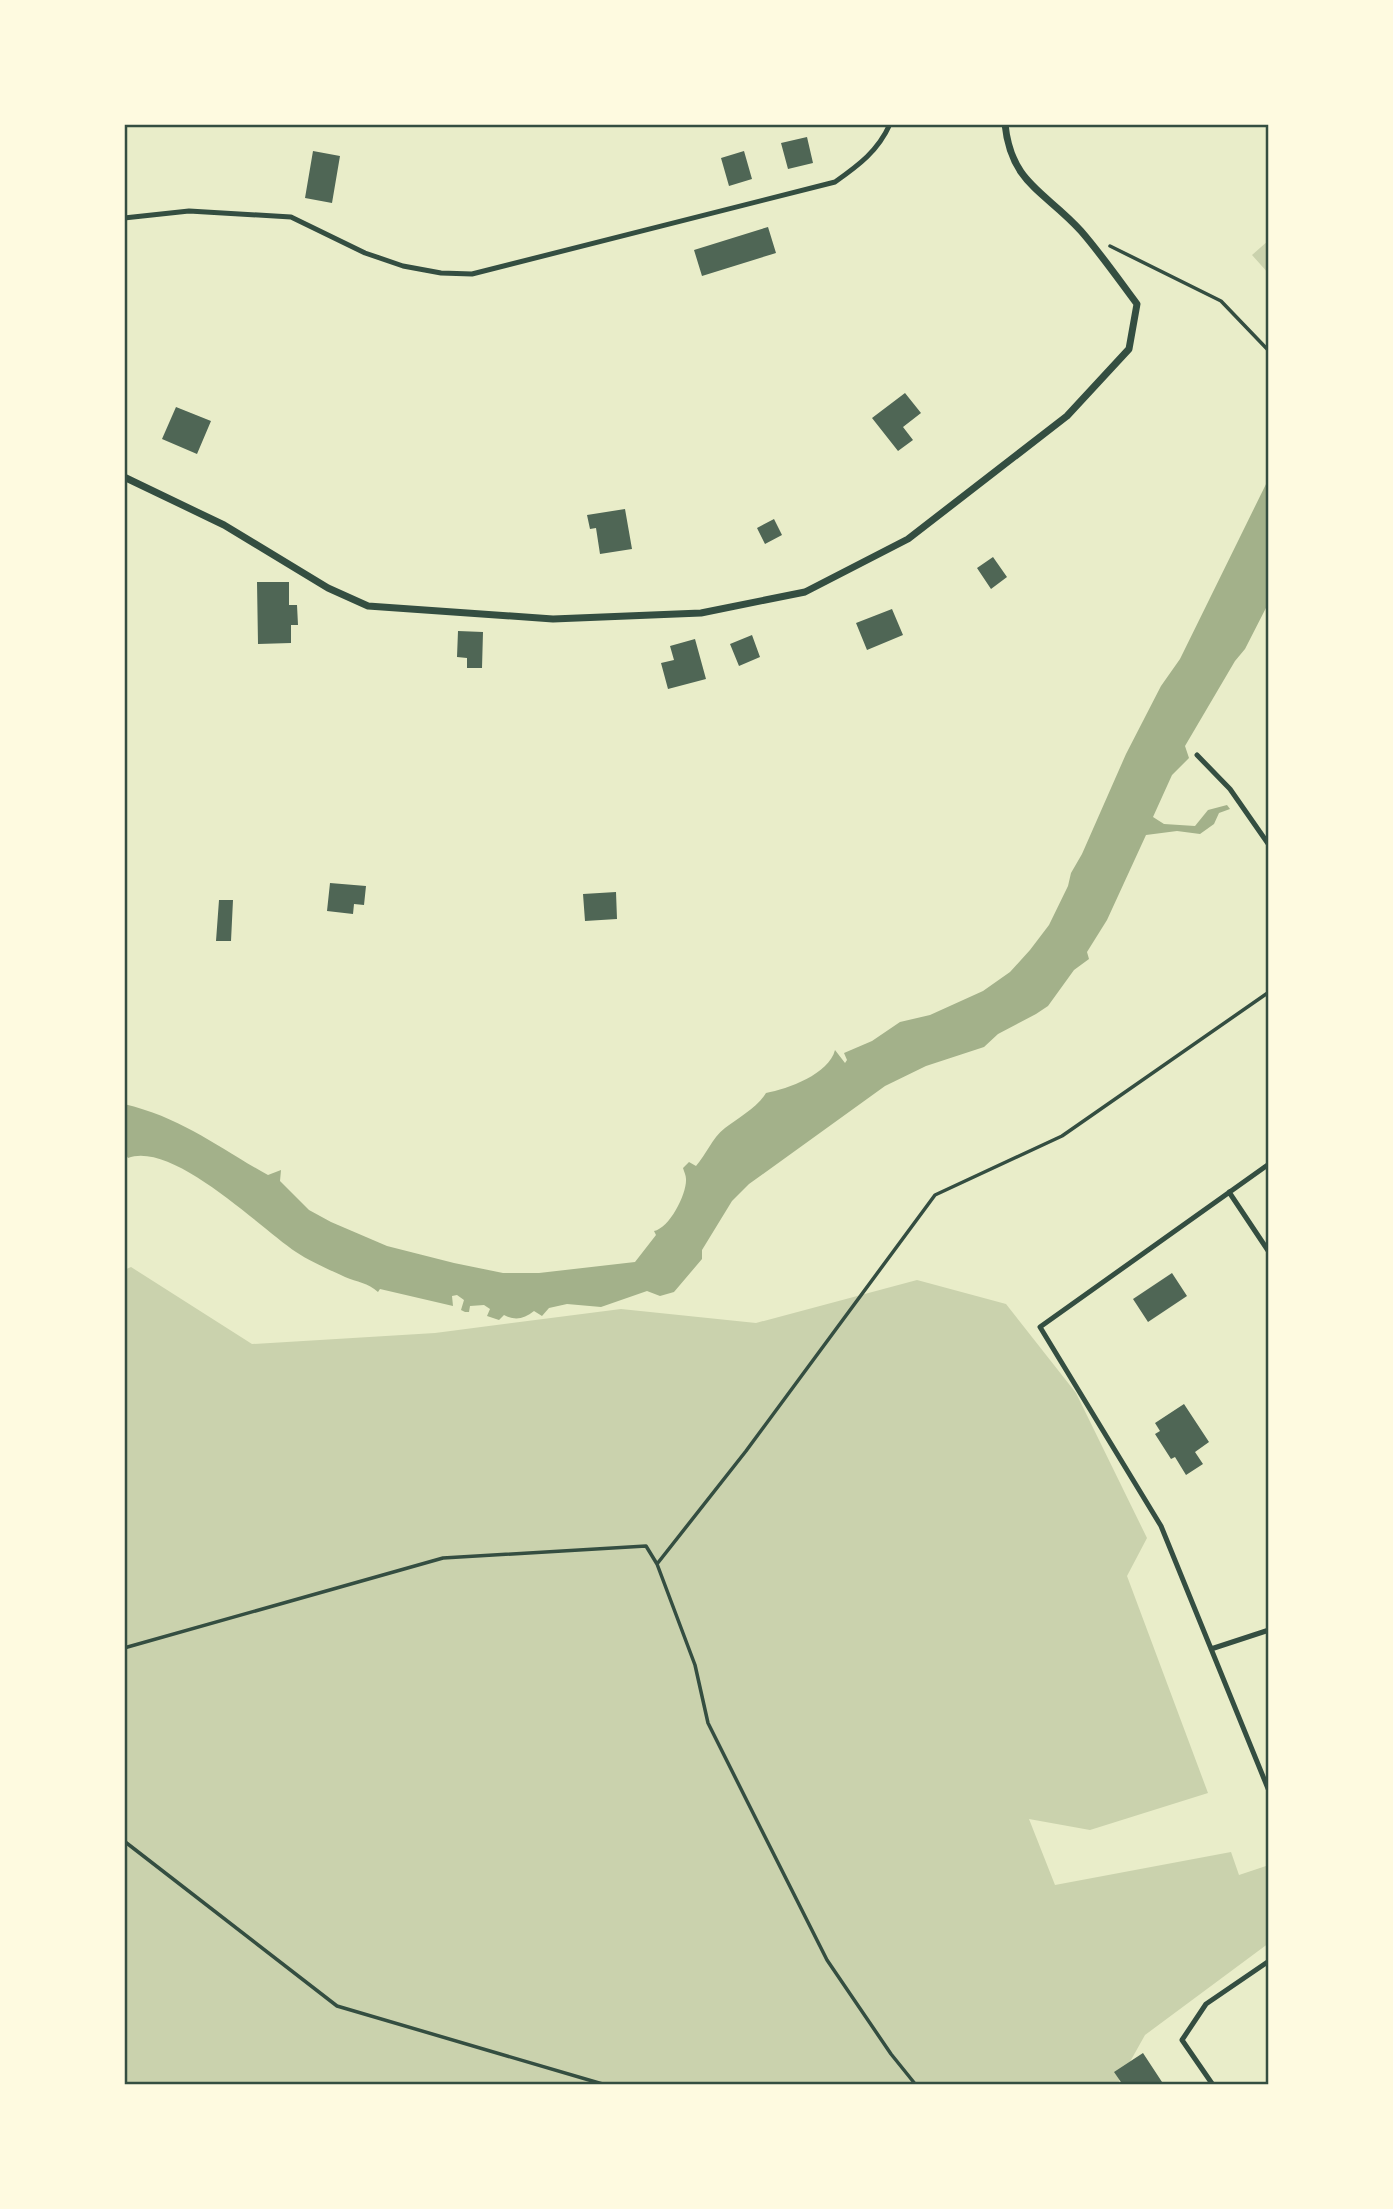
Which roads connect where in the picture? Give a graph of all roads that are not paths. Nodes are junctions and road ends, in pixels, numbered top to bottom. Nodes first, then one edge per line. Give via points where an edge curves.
1 (890, 124) edge
2 (1005, 124) edge
3 (124, 218) edge
4 (124, 477) edge
5 (1197, 755) dead end
6 (1269, 845) edge
7 (1269, 1164) edge
8 (1229, 1192) junction
9 (1269, 1252) edge
10 (1269, 1630) edge
11 (1211, 1649) junction
12 (1269, 1791) edge
13 (1269, 1961) edge
14 (1213, 2085) edge

1 - 3 lane via 873,152 835,182 472,274 441,274 403,266 291,217 189,211
2 - 4 street via 1008,149 1020,173 1080,231 1137,304 1129,349 1067,416 908,539 805,592 701,613 553,619 368,606 328,588 224,525
5 - 6 lane via 1230,789
7 - 8 lane
8 - 9 lane
8 - 11 lane via 1040,1327 1161,1526
10 - 11 lane
11 - 12 lane
13 - 14 lane via 1206,2004 1182,2040

